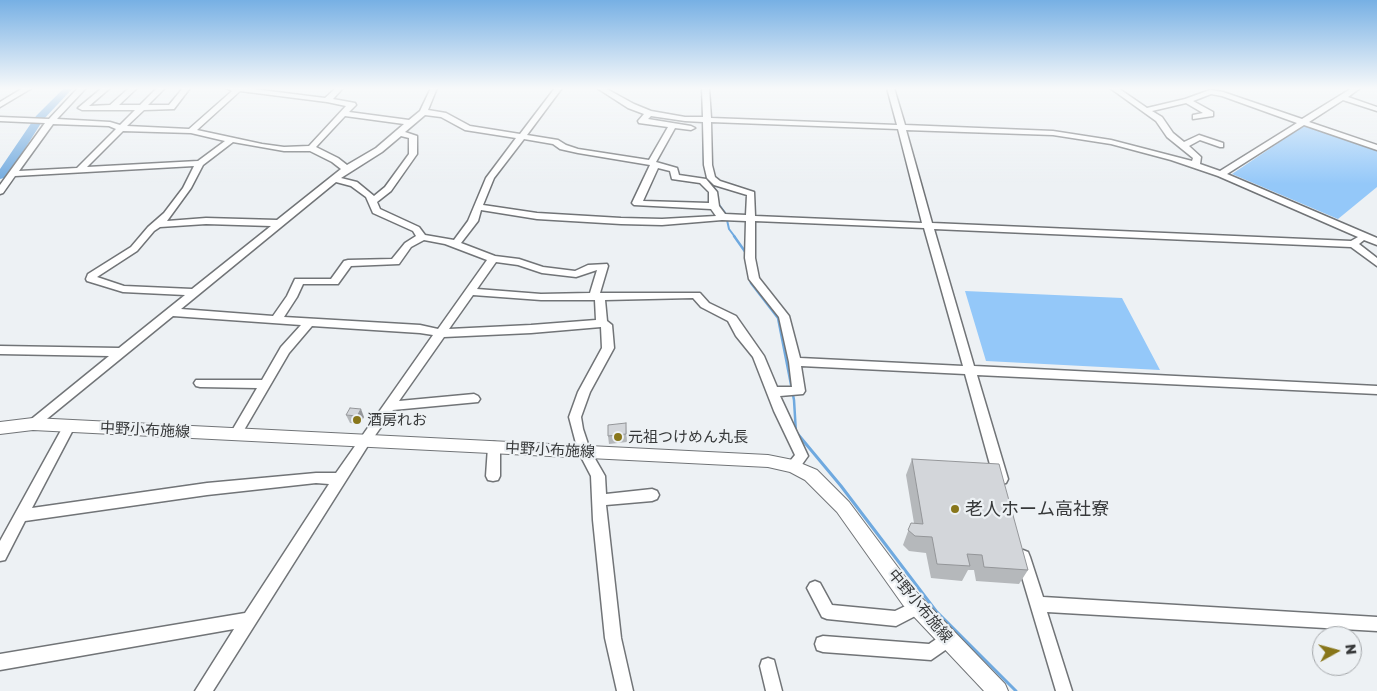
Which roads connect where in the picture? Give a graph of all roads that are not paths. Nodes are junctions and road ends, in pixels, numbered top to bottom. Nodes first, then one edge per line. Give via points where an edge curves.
1 (35, 120) edge
2 (129, 120) edge
3 (202, 120) edge
4 (336, 120) edge
5 (392, 120) edge
6 (414, 120) edge
7 (453, 120) edge
8 (535, 120) edge
9 (643, 120) edge
10 (698, 120) edge
11 (900, 120) edge
12 (1160, 120) edge
13 (707, 121) junction
14 (1302, 121) joint
15 (50, 122) junction
16 (411, 123) junction
17 (673, 125) junction
18 (121, 128) junction
19 (691, 128) dead end
20 (902, 128) junction
21 (191, 132) junction
22 (399, 133) junction
23 (523, 137) junction
24 (231, 140) junction
25 (1220, 145) dead end
26 (1183, 146) junction
27 (311, 148) junction
28 (1377, 148) edge
29 (200, 164) junction
30 (653, 164) junction
31 (1193, 164) junction
32 (346, 170) junction
33 (78, 171) junction
34 (12, 174) junction
35 (1221, 174) junction
36 (335, 179) junction
37 (0, 191) edge
38 (373, 201) junction
39 (714, 206) junction
40 (479, 208) junction
41 (722, 217) junction
42 (751, 218) junction
43 (281, 223) junction
44 (158, 224) junction
45 (928, 226) junction
46 (1365, 236) junction
47 (422, 237) junction
48 (1377, 242) edge
49 (456, 244) junction
50 (1353, 244) junction
51 (493, 259) junction
52 (1377, 263) edge
53 (196, 292) junction
54 (471, 292) junction
55 (597, 297) junction
56 (171, 312) junction
57 (277, 319) junction
58 (310, 322) junction
59 (602, 323) junction
60 (441, 333) junction
61 (0, 350) edge
62 (123, 352) junction
63 (795, 362) junction
64 (970, 371) junction
65 (200, 383) dead end
66 (266, 384) junction
67 (1377, 390) edge
68 (772, 392) junction
69 (474, 399) dead end
70 (389, 406) junction
71 (33, 424) junction
72 (69, 426) junction
73 (0, 428) edge
74 (236, 434) junction
75 (365, 440) junction
76 (494, 447) junction
77 (584, 451) junction
78 (793, 466) junction
79 (493, 476) dead end
80 (341, 479) junction
81 (1004, 492) edge
82 (652, 495) dead end
83 (600, 500) junction
84 (21, 516) junction
85 (1020, 548) edge
86 (0, 555) edge
87 (815, 588) dead end
88 (1036, 604) junction
89 (918, 607) junction
90 (251, 619) junction
91 (1377, 624) edge
92 (948, 639) junction
93 (823, 644) dead end
94 (0, 662) edge
95 (768, 666) dead end
96 (203, 691) edge
97 (624, 691) edge
98 (774, 691) edge
99 (998, 691) edge
100 (1064, 691) edge

1 - 15 street
2 - 18 street
3 - 21 street
4 - 27 street
5 - 16 street
6 - 16 street
7 - 23 street via 468,128
8 - 23 street
9 - 17 street
10 - 13 street
11 - 20 street
12 - 26 street
13 - 20 street
13 - 42 street via 711,178 751,194
14 - 28 street
14 - 35 street
15 - 18 street via 110,124
15 - 34 street
16 - 22 street
17 - 19 street
17 - 30 street
18 - 21 street
18 - 33 street
20 - 31 street via 1078,136 1142,149
20 - 45 street
21 - 24 street
22 - 32 street
22 - 38 street via 413,136 413,154 388,189
23 - 30 street via 555,142 578,151
23 - 40 street via 490,178
24 - 27 street via 284,149
24 - 29 street
25 - 26 street via 1195,135
26 - 31 street via 1197,157
27 - 32 street via 335,160
29 - 33 street
29 - 44 street via 187,188
30 - 39 street via 674,170 675,177 703,181 713,192
30 - 39 street via 637,204
31 - 35 street
32 - 36 street
33 - 34 street
34 - 37 street
35 - 46 street
36 - 38 street via 354,184
36 - 43 street
38 - 47 street via 376,211 416,229
39 - 41 street
40 - 41 street via 537,216 621,221 662,222
40 - 49 street
41 - 42 street
42 - 45 street
42 - 63 street via 750,258 754,279 784,316
43 - 44 street via 206,221
43 - 53 street
44 - 53 street via 134,249 91,279 123,289
45 - 50 street
45 - 64 street
46 - 48 street
46 - 50 street
47 - 49 street
47 - 57 street via 408,246 395,262 348,263 334,282 299,281
49 - 51 street
50 - 52 street
51 - 54 street
51 - 55 street via 576,274 603,266
53 - 56 street
54 - 55 street
54 - 60 street
55 - 59 street
55 - 68 street via 696,295 732,319 758,356
56 - 57 street
56 - 62 street
57 - 58 street
58 - 60 street
58 - 66 street via 285,350
59 - 60 street
59 - 77 street via 608,326 608,348 584,392 575,417
60 - 70 street
61 - 62 street
62 - 71 street
63 - 64 street
63 - 68 street via 799,391
64 - 67 street
64 - 81 street
65 - 66 street
66 - 74 street
68 - 78 street via 802,456
69 - 70 street
70 - 75 street
71 - 72 main road, 中野小布施線
71 - 73 main road, 中野小布施線
72 - 74 main road, 中野小布施線
72 - 84 street
74 - 75 main road, 中野小布施線
75 - 76 main road, 中野小布施線
75 - 80 street
76 - 77 main road, 中野小布施線
76 - 79 street
77 - 78 main road, 中野小布施線 via 768,461
77 - 83 street via 598,476
78 - 89 main road, 中野小布施線 via 817,481 843,507
80 - 84 street via 316,478 207,489
80 - 90 street
82 - 83 street
83 - 97 street via 613,638
84 - 86 street
85 - 88 street
87 - 89 street via 827,612 896,619
88 - 91 street
88 - 100 street
89 - 92 main road, 中野小布施線
90 - 94 street
90 - 96 street
92 - 93 street via 932,652
92 - 99 main road, 中野小布施線
95 - 98 street

